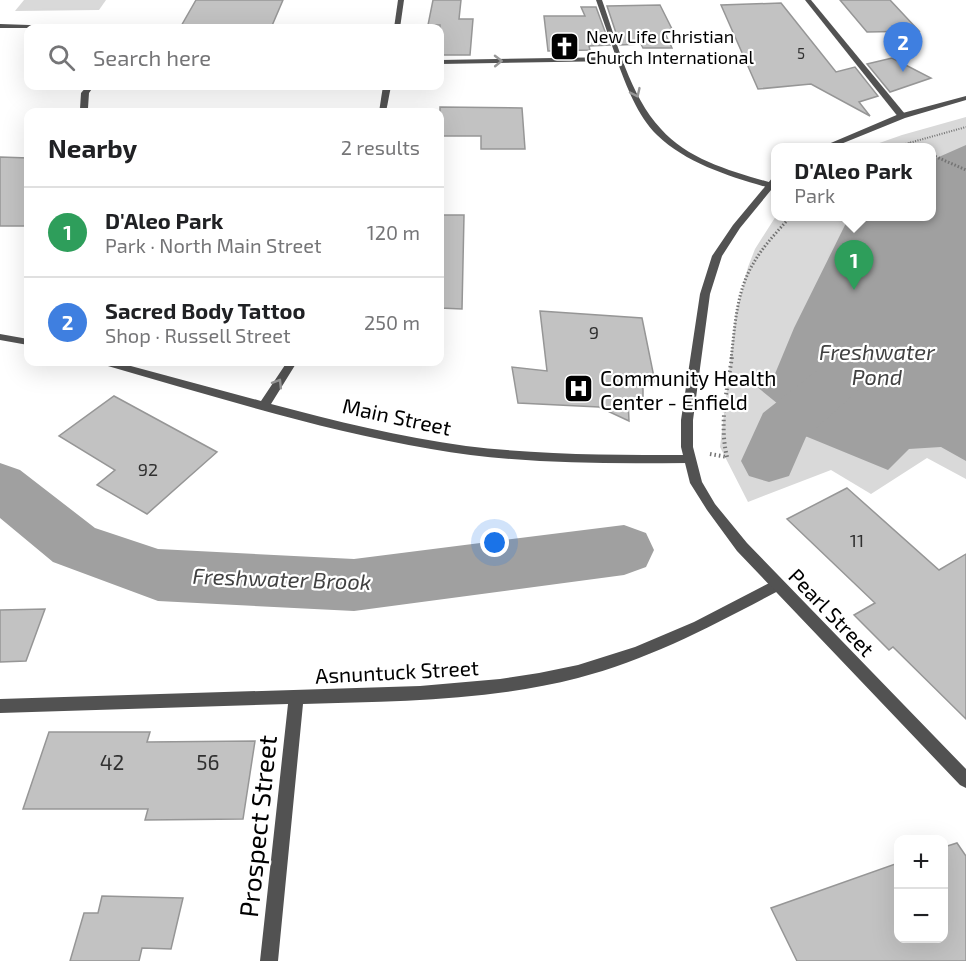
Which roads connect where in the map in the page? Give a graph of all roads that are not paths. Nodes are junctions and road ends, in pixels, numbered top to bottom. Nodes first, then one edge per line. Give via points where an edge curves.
1 (401, 0) edge
2 (598, 0) edge
3 (808, 0) edge
4 (398, 24) edge
5 (0, 26) edge
6 (24, 27) edge
7 (621, 59) junction
8 (444, 62) edge
9 (87, 90) edge
10 (386, 90) edge
11 (966, 98) edge
12 (84, 108) edge
13 (383, 108) edge
14 (902, 116) junction
15 (833, 143) edge
16 (771, 182) edge
17 (771, 185) edge
18 (0, 337) edge
19 (24, 341) edge
20 (120, 366) edge
21 (289, 366) edge
22 (264, 405) junction
23 (689, 459) junction
24 (777, 585) junction
25 (296, 697) junction
26 (0, 706) edge
27 (966, 779) edge
28 (269, 961) edge

1 - 4 street
2 - 7 street
3 - 14 street
5 - 6 street
8 -> 7 street
7 -> 16 street via 657,130 720,170
9 - 12 street
10 - 13 street
11 - 14 street
14 - 15 street
17 - 23 street, Pearl Street via 717,256 705,294 687,420
18 - 19 street
20 - 22 street, Main Street
22 -> 21 street
22 - 23 street, Main Street via 396,439 454,448 577,459
23 - 24 street, Pearl Street via 696,483 711,507
24 - 25 street, Asnuntuck Street via 673,639 564,674 452,692
24 - 27 street, Pearl Street
25 - 26 street, Asnuntuck Street
25 - 28 street, Prospect Street

